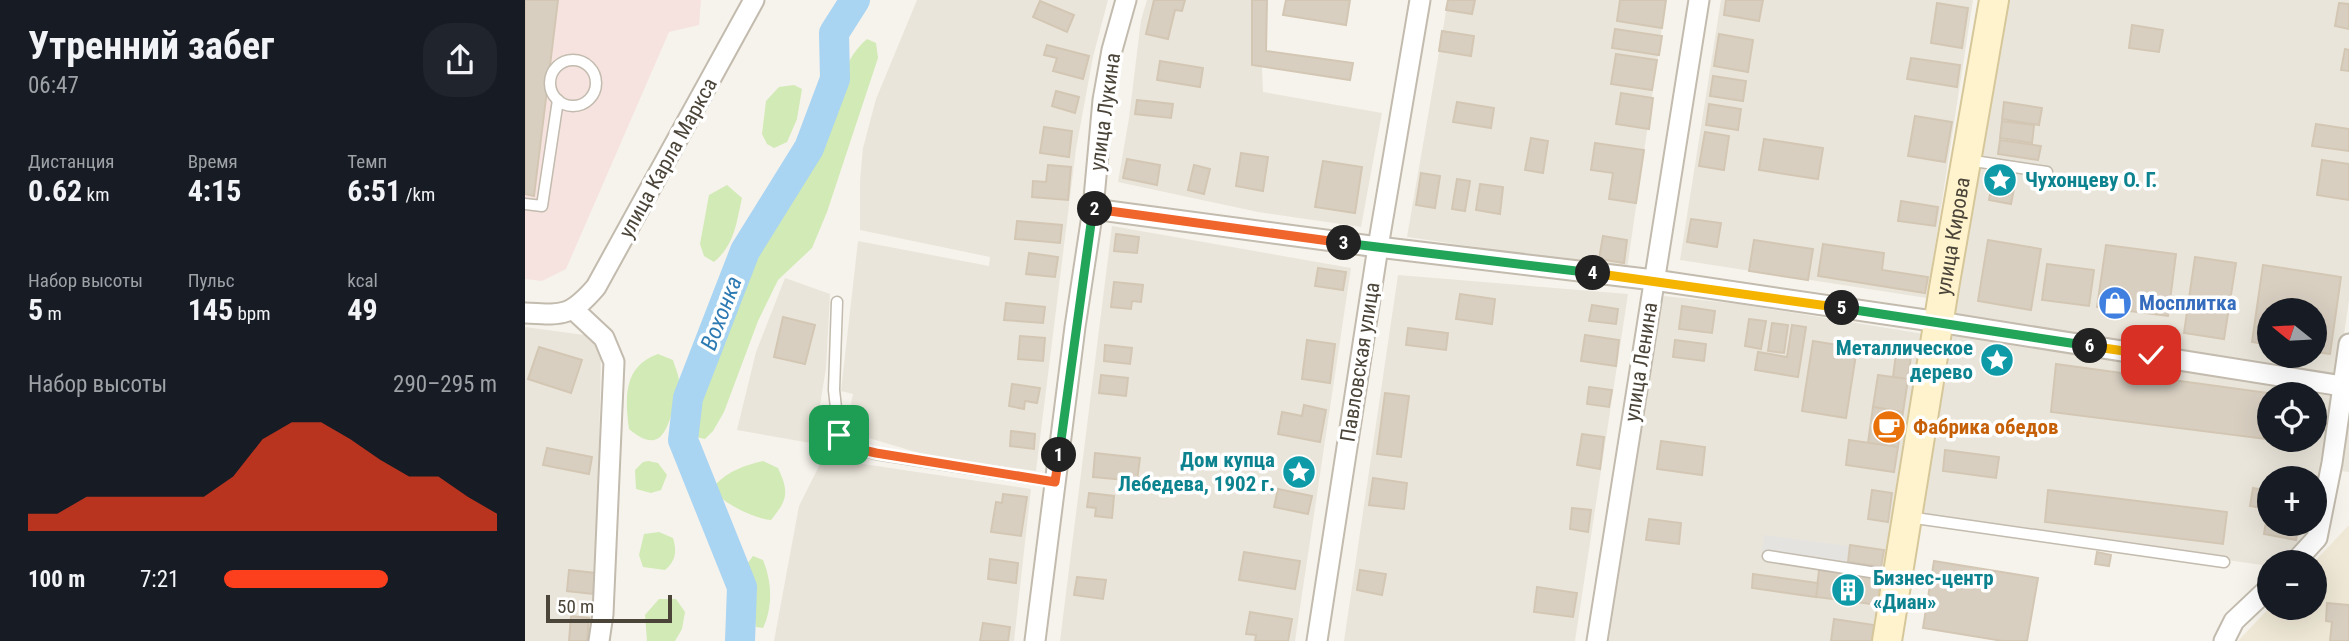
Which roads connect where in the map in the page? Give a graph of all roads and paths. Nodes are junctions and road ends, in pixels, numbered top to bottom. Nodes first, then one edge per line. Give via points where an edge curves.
1 (754, 0) edge
2 (1126, 0) edge
3 (1420, 0) edge
4 (1699, 0) edge
5 (1994, 0) edge
6 (558, 100) junction
7 (1967, 160) junction
8 (2046, 172) dead end
9 (525, 204) edge
10 (1093, 209) junction
11 (1378, 247) junction
12 (1654, 280) junction
13 (837, 302) dead end
14 (573, 309) junction
15 (525, 313) edge
16 (1939, 321) junction
17 (2349, 344) edge
18 (2346, 387) edge
19 (1055, 482) junction
20 (1908, 517) junction
21 (2306, 550) edge
22 (1768, 556) dead end
23 (2224, 562) dead end
24 (1898, 576) junction
25 (2257, 599) edge
26 (599, 641) edge
27 (1035, 641) edge
28 (1317, 641) edge
29 (1597, 641) edge
30 (1887, 641) edge
31 (2224, 641) edge

1 - 14 street, улица Карла Маркса via 609,266 596,287
2 - 10 street, улица Лукина via 1103,100
3 - 11 street, Павловская улица
4 - 12 street, улица Ленина
5 - 7 street, улица Кирова
6 - 6 lane via 550,81 556,68 576,60 590,67 596,89 587,102 572,106
6 - 9 lane via 543,206
7 - 8 lane
7 - 16 street, улица Кирова
10 - 11 street
10 - 19 street, улица Лукина
11 - 12 street
11 - 28 street, Павловская улица
12 - 16 street
12 - 29 street, улица Ленина
13 - 19 lane via 834,390 839,435 850,447
14 - 15 street via 560,315
14 - 26 street via 604,338 614,362
16 - 18 street
16 - 20 street, улица Кирова
17 - 18 street
18 - 21 street via 2317,538
19 - 27 street, улица Лукина
20 - 23 lane
20 - 24 street, улица Кирова
22 - 24 lane
24 - 30 street, улица Кирова
25 - 31 street via 2234,621

